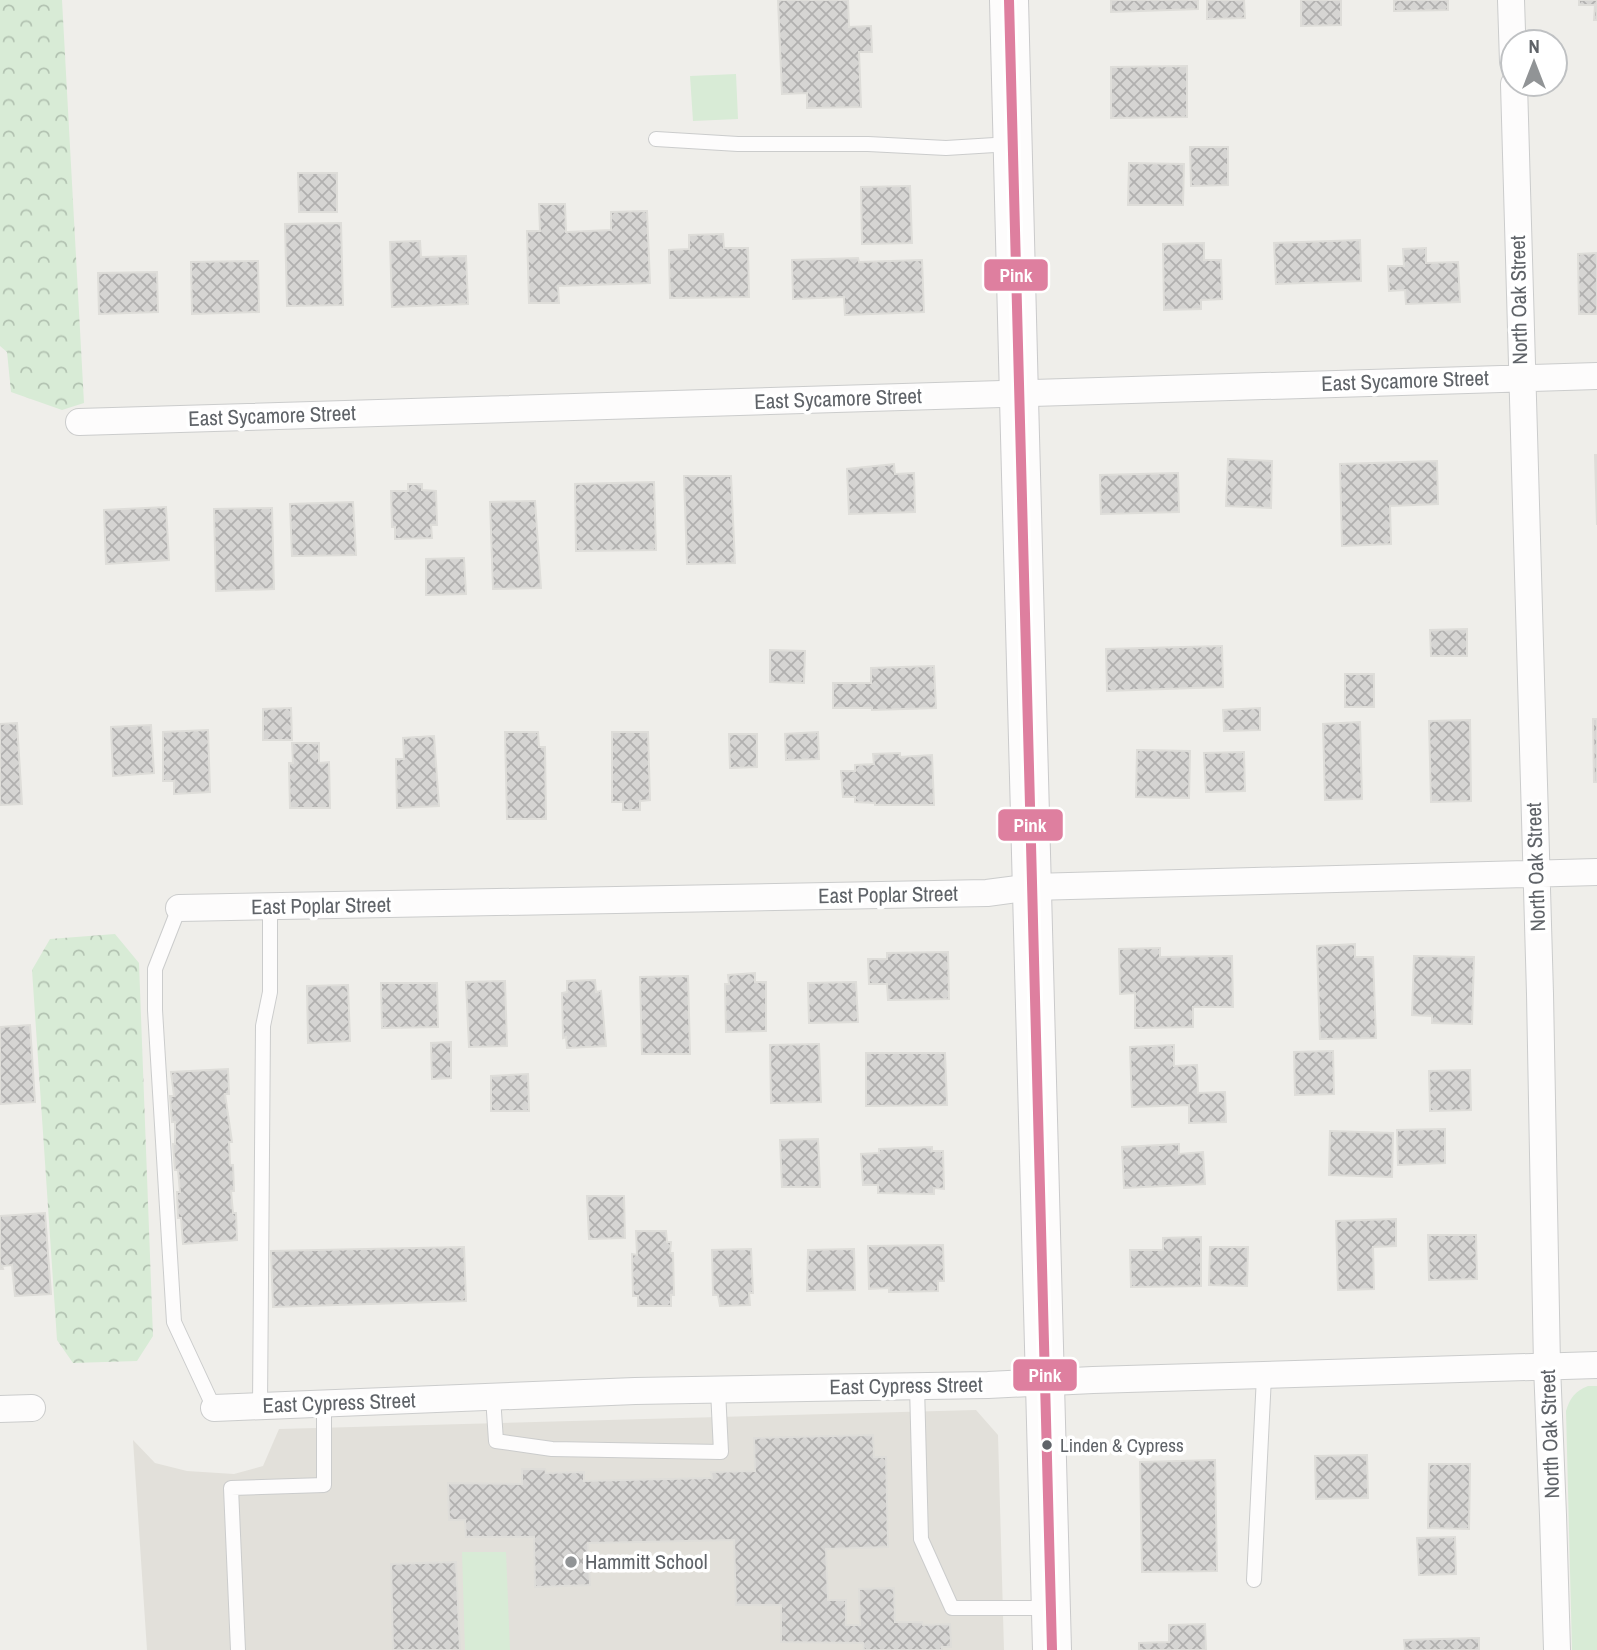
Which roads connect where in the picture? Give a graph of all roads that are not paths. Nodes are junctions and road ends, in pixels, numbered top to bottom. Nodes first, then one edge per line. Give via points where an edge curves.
1 (1009, 0) edge
2 (1511, 0) edge
3 (1512, 28) edge
4 (1514, 98) edge
5 (656, 139) dead end
6 (1012, 144) junction
7 (1597, 376) edge
8 (1521, 378) junction
9 (1019, 393) junction
10 (79, 422) dead end
11 (1597, 872) edge
12 (1536, 873) junction
13 (1032, 887) junction
14 (179, 908) joint
15 (270, 908) junction
16 (1597, 1365) edge
17 (1547, 1366) junction
18 (1264, 1376) junction
19 (1044, 1382) junction
20 (917, 1386) junction
21 (718, 1390) junction
22 (493, 1397) junction
23 (324, 1403) junction
24 (260, 1406) junction
25 (32, 1408) dead end
26 (214, 1408) joint
27 (0, 1409) edge
28 (1254, 1580) dead end
29 (1051, 1608) junction
30 (238, 1650) edge
31 (1052, 1650) edge
32 (1557, 1650) edge

1 - 6 main road
2 - 3 street
4 - 8 street, North Oak Street
5 - 6 lane via 946,148
6 - 9 main road
7 - 8 street, East Sycamore Street
8 - 9 street, East Sycamore Street
8 - 12 street, North Oak Street
9 - 10 street, East Sycamore Street
9 - 13 main road
11 - 12 street, East Poplar Street
12 - 13 street, East Poplar Street
12 - 17 street, North Oak Street
13 - 15 street, East Poplar Street via 987,893
13 - 19 main road
14 - 15 street, East Poplar Street
14 - 26 lane via 155,969 174,1322
15 - 24 lane via 270,992 263,1026
16 - 17 street, East Cypress Street
17 - 18 street, East Cypress Street
17 - 32 street, North Oak Street
18 - 19 street, East Cypress Street
18 - 28 lane
19 - 20 street, East Cypress Street
19 - 29 main road
20 - 21 street, East Cypress Street
20 - 29 lane via 921,1539 952,1608
21 - 22 street, East Cypress Street
21 - 22 lane via 721,1452 552,1450 496,1441
22 - 23 street, East Cypress Street
23 - 24 street, East Cypress Street
23 - 30 lane via 324,1485 231,1488
24 - 26 street, East Cypress Street
25 - 27 street
29 - 31 main road

